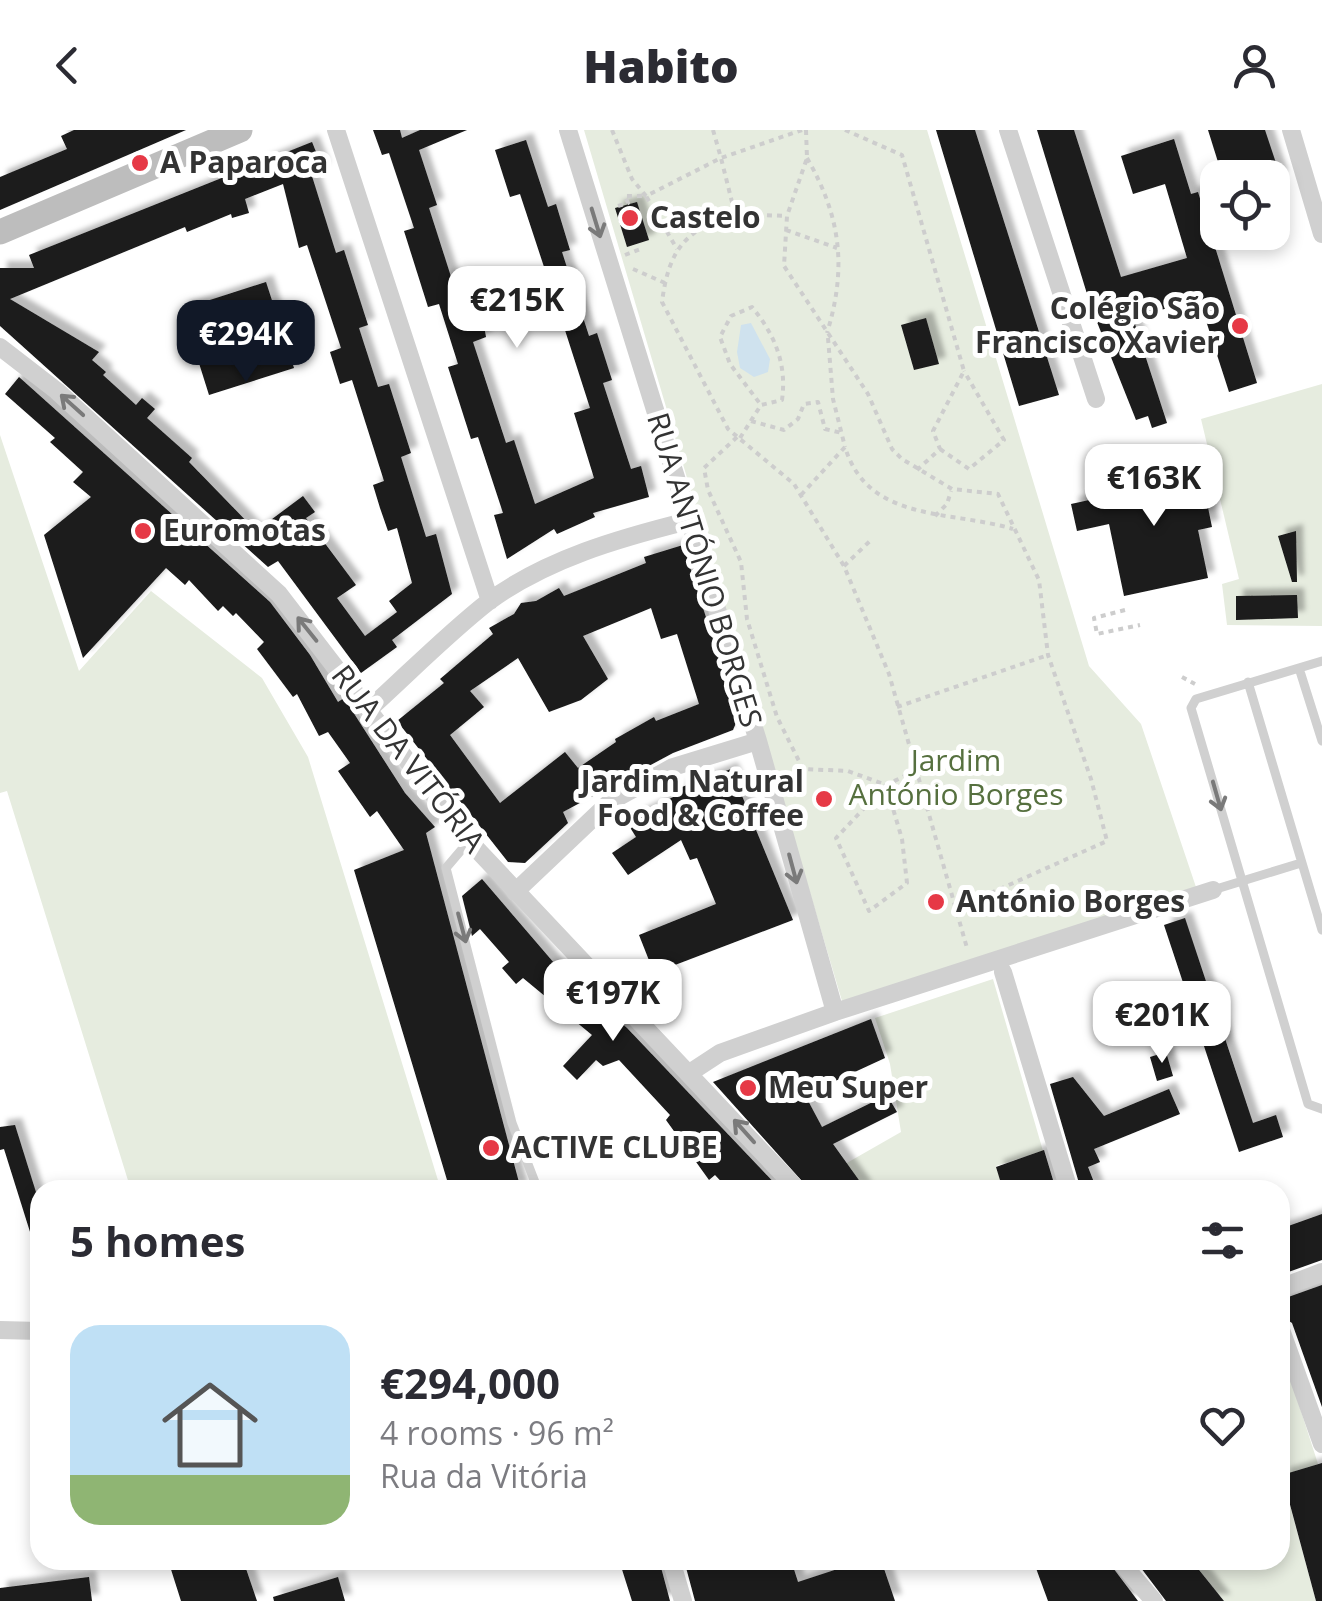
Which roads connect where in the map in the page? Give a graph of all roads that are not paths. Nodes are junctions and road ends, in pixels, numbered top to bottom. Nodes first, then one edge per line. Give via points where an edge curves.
1 (240, 130) edge
2 (336, 130) edge
3 (568, 130) edge
4 (1008, 130) edge
5 (1291, 130) edge
6 (0, 232) edge
7 (1322, 234) edge
8 (0, 346) edge
9 (1096, 399) dead end
10 (688, 520) junction
11 (490, 601) junction
12 (1322, 662) edge
13 (1300, 668) junction
14 (1248, 682) junction
15 (368, 711) junction
16 (758, 741) junction
17 (1322, 741) edge
18 (469, 841) junction
19 (1300, 862) junction
20 (1242, 881) junction
21 (1213, 890) joint
22 (515, 892) junction
23 (1322, 930) edge
24 (1003, 972) dead end
25 (836, 1012) junction
26 (691, 1072) junction
27 (1322, 1109) edge
28 (534, 1180) edge
29 (789, 1180) edge
30 (1066, 1180) edge
31 (1322, 1272) edge
32 (1290, 1284) edge
33 (0, 1330) edge
34 (30, 1331) edge
35 (1290, 1355) edge
36 (1322, 1444) edge
37 (673, 1570) edge
38 (1128, 1570) edge
39 (683, 1601) edge
40 (1154, 1601) edge

1 - 6 main road
2 - 11 street
3 -> 10 street, RUA ANTÓNIO BORGES
4 - 9 street
5 - 7 street
15 -> 8 street, RUA DA VITÓRIA via 279,594
10 - 11 street via 552,566
10 - 16 street, RUA ANTÓNIO BORGES
11 - 15 street
12 - 13 lane
13 - 14 lane
13 - 17 lane
14 - 19 lane
14 -> 20 lane via 1196,699 1191,708
15 - 18 street, RUA DA VITÓRIA
16 - 22 street via 673,767 611,801
16 -> 25 street, RUA ANTÓNIO BORGES
18 - 22 street, RUA DA VITÓRIA
18 -> 28 lane via 446,868 512,1123
19 - 20 lane
19 - 23 lane
20 - 21 lane
20 - 27 lane via 1308,1104
21 - 25 street
22 - 26 street, RUA DA VITÓRIA
24 - 30 street
25 - 26 street via 720,1053
29 -> 26 street, RUA DA VITÓRIA
31 - 32 street
33 - 34 street
35 - 36 street
37 - 39 street
38 - 40 street

